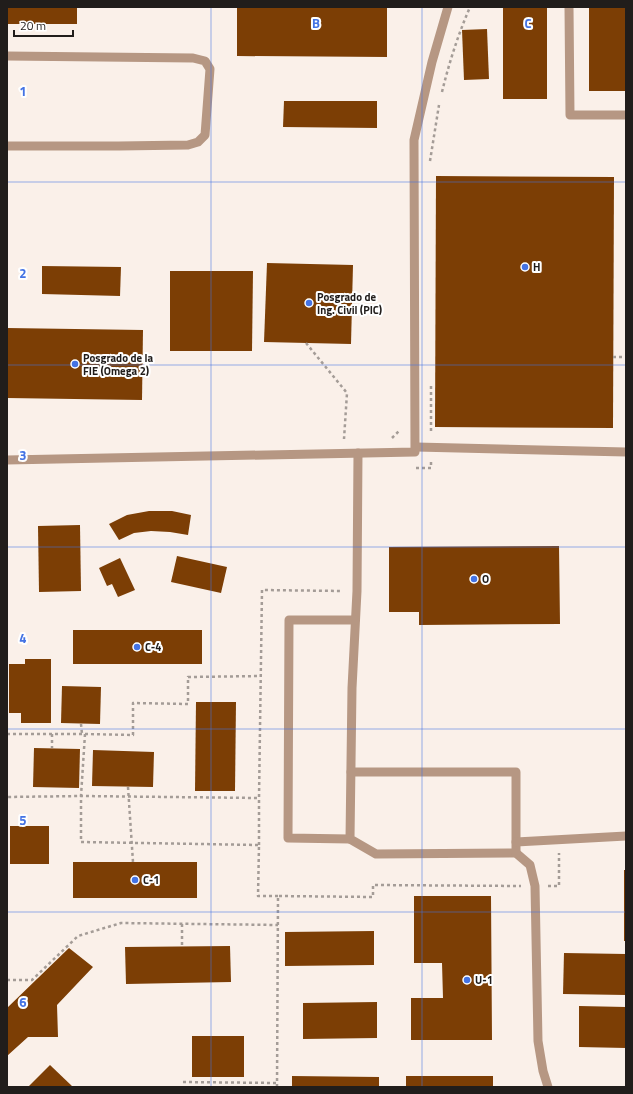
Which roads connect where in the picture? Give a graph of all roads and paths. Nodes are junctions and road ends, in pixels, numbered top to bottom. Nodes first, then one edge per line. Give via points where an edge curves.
1 (448, 7) edge
2 (470, 7) edge
3 (568, 7) edge
4 (7, 56) edge
5 (441, 96) dead end
6 (439, 102) dead end
7 (626, 115) edge
8 (7, 146) edge
9 (430, 161) dead end
10 (306, 343) dead end
11 (613, 357) dead end
12 (626, 357) edge
13 (403, 426) dead end
14 (343, 438) junction
15 (350, 439) dead end
16 (391, 439) dead end
17 (416, 447) junction
18 (431, 448) junction
19 (626, 452) edge
20 (343, 453) junction
21 (358, 453) junction
22 (7, 460) edge
23 (409, 468) dead end
24 (342, 583) dead end
25 (355, 620) junction
26 (260, 676) junction
27 (81, 724) dead end
28 (7, 734) edge
29 (52, 734) junction
30 (83, 734) junction
31 (52, 748) dead end
32 (351, 772) junction
33 (128, 787) dead end
34 (81, 796) junction
35 (7, 797) edge
36 (128, 797) junction
37 (259, 798) junction
38 (626, 836) edge
39 (350, 839) junction
40 (516, 842) junction
41 (133, 843) junction
42 (259, 845) junction
43 (559, 847) dead end
44 (516, 853) junction
45 (133, 862) dead end
46 (535, 886) junction
47 (278, 896) junction
48 (182, 924) junction
49 (278, 925) junction
50 (182, 946) dead end
51 (7, 980) edge
52 (183, 1082) dead end
53 (277, 1083) junction
54 (277, 1087) edge
55 (548, 1087) edge

1 - 17 lane via 414,140
2 - 5 path via 449,63
3 - 7 lane via 570,115
4 - 8 lane via 193,58 205,61 210,70 205,135 198,142 119,146
6 - 9 path
10 - 14 path via 347,393
11 - 12 path
13 - 16 path
14 - 15 path
14 - 20 path
17 - 18 lane
17 - 21 lane via 415,452
18 - 19 lane
18 - 23 path via 431,468
20 - 21 lane
20 - 22 lane
21 - 25 lane
24 - 26 path via 341,591 262,590
25 - 32 lane
25 - 39 lane via 289,620 288,838
26 - 30 path via 188,677 188,704 133,703 133,735
26 - 37 path
27 - 30 path
28 - 29 path
29 - 30 path
29 - 31 path
30 - 34 path
32 - 39 lane
32 - 40 lane via 516,772
33 - 36 path
34 - 35 path
34 - 36 path
34 - 41 path via 81,842
36 - 37 path
36 - 41 path
37 - 42 path
38 - 40 lane
39 - 44 lane via 376,854
40 - 44 lane
41 - 42 path
41 - 45 path
42 - 47 path via 258,896
43 - 46 path via 559,886
44 - 46 lane via 530,865
46 - 47 path via 373,885 373,897
46 - 55 lane via 538,1041
47 - 49 path
48 - 49 path
48 - 50 path
48 - 51 path via 121,923 78,936 32,980
49 - 53 path
52 - 53 path
53 - 54 path

